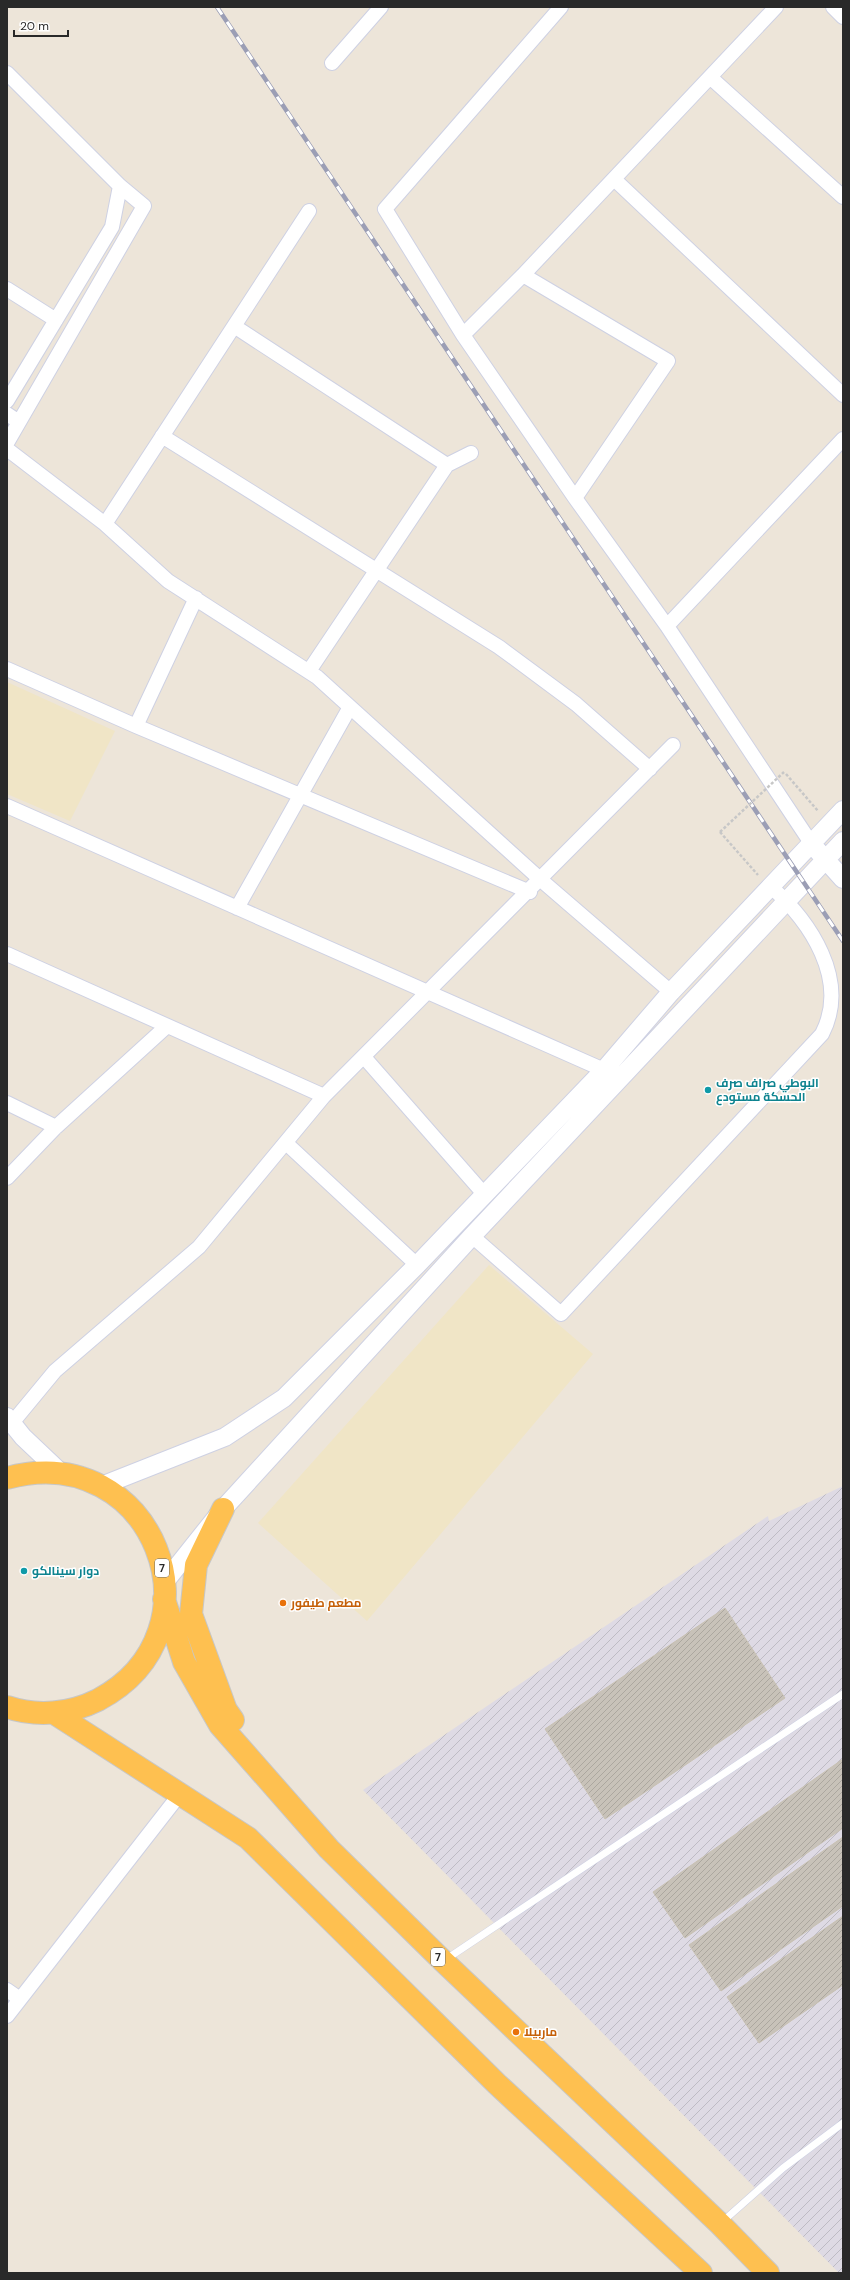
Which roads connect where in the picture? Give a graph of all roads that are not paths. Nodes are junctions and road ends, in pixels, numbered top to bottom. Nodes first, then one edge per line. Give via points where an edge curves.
1 (381, 7) edge
2 (562, 7) edge
3 (776, 7) edge
4 (833, 7) edge
5 (843, 17) edge
6 (332, 63) dead end
7 (7, 73) edge
8 (710, 77) junction
9 (614, 179) junction
10 (120, 186) junction
11 (843, 197) edge
12 (309, 211) dead end
13 (524, 275) junction
14 (7, 289) edge
15 (56, 320) junction
16 (234, 326) junction
17 (463, 335) junction
18 (841, 389) edge
19 (7, 401) edge
20 (7, 414) edge
21 (19, 422) junction
22 (162, 436) junction
23 (843, 439) edge
24 (7, 443) edge
25 (7, 448) edge
26 (471, 453) dead end
27 (447, 465) junction
28 (575, 498) junction
29 (105, 524) junction
30 (376, 569) junction
31 (196, 598) junction
32 (667, 626) junction
33 (7, 669) edge
34 (309, 671) junction
35 (350, 707) junction
36 (136, 726) junction
37 (673, 745) dead end
38 (650, 769) junction
39 (301, 795) junction
40 (7, 806) edge
41 (843, 810) edge
42 (843, 841) edge
43 (811, 843) junction
44 (824, 860) junction
45 (843, 879) edge
46 (541, 880) junction
47 (770, 886) junction
48 (530, 892) junction
49 (785, 900) junction
50 (237, 908) junction
51 (7, 954) edge
52 (429, 992) junction
53 (672, 992) junction
54 (167, 1026) junction
55 (364, 1057) junction
56 (604, 1070) junction
57 (324, 1096) junction
58 (7, 1103) edge
59 (56, 1127) junction
60 (286, 1143) junction
61 (7, 1178) edge
62 (484, 1194) junction
63 (472, 1236) junction
64 (417, 1265) junction
65 (9, 1420) edge
66 (62, 1473) junction
67 (7, 1478) edge
68 (101, 1486) junction
69 (223, 1509) junction
70 (164, 1591) junction
71 (843, 1694) edge
72 (7, 1707) edge
73 (54, 1713) junction
74 (180, 1794) junction
75 (329, 1849) junction
76 (443, 1961) junction
77 (7, 1990) edge
78 (20, 2000) junction
79 (7, 2016) edge
80 (843, 2124) edge
81 (720, 2224) junction
82 (701, 2273) edge
83 (768, 2273) edge

1 - 6 street
2 - 17 street via 385,209
3 - 8 street
4 - 5 street
7 - 10 street
8 - 9 street
8 - 11 street
9 - 13 street
9 - 18 street
10 - 15 street via 112,227
10 - 21 street via 144,206
12 - 16 street
13 - 17 street
13 - 28 street via 668,361
14 - 15 street
15 - 19 street
16 - 22 street
16 - 27 street
17 - 28 street
20 - 21 street
21 - 24 street
22 - 29 street
22 - 30 street
23 - 32 street
25 - 29 street
26 - 27 street
27 - 30 street
28 - 32 street
29 - 31 street via 168,581
30 - 34 street
30 - 38 street via 499,647 576,704
31 - 34 street
31 - 36 street
32 - 43 street
33 - 36 street
34 - 35 street
35 - 39 street
35 - 46 street
36 - 39 street
37 - 38 street
38 - 46 street
39 - 48 street
39 - 50 street
40 - 50 street
41 - 43 street
42 - 44 street
43 - 44 street
43 - 47 street
44 - 45 street
44 - 49 street
46 - 48 street
46 - 53 street
47 - 49 street
47 - 53 street
48 - 52 street
49 - 63 street
49 - 63 street via 812,929 822,945 829,963 835,993 833,1015 828,1025 801,1058 561,1314
50 - 52 street
51 - 54 street
52 - 55 street
52 - 56 street
53 - 56 street
54 - 57 street
54 - 59 street
55 - 57 street
55 - 62 street
56 - 62 street
57 - 60 street
58 - 59 street
59 - 61 street
60 - 64 street
60 - 65 street via 199,1247 55,1371
62 - 64 street
63 - 69 street
64 - 68 street via 284,1398 225,1437
65 - 66 street via 23,1437
66 - 67 highway, 7 via 42,1471
66 - 68 highway, 7 via 82,1477
68 - 70 highway, 7 via 118,1496 145,1526 159,1556
69 - 70 street
69 - 75 highway via 196,1565 191,1614 226,1710
70 - 73 highway, 7 via 156,1636 148,1654 128,1678 108,1694 91,1703
70 - 75 highway, 7 via 184,1662 220,1725
71 - 76 lane
72 - 73 highway, 7 via 35,1713
73 - 74 highway
74 - 78 street
74 - 82 highway via 248,1838 497,2084
75 - 76 highway, 7
76 - 81 highway, 7
77 - 78 street
78 - 79 street
80 - 81 lane via 783,2168
81 - 83 highway, 7

